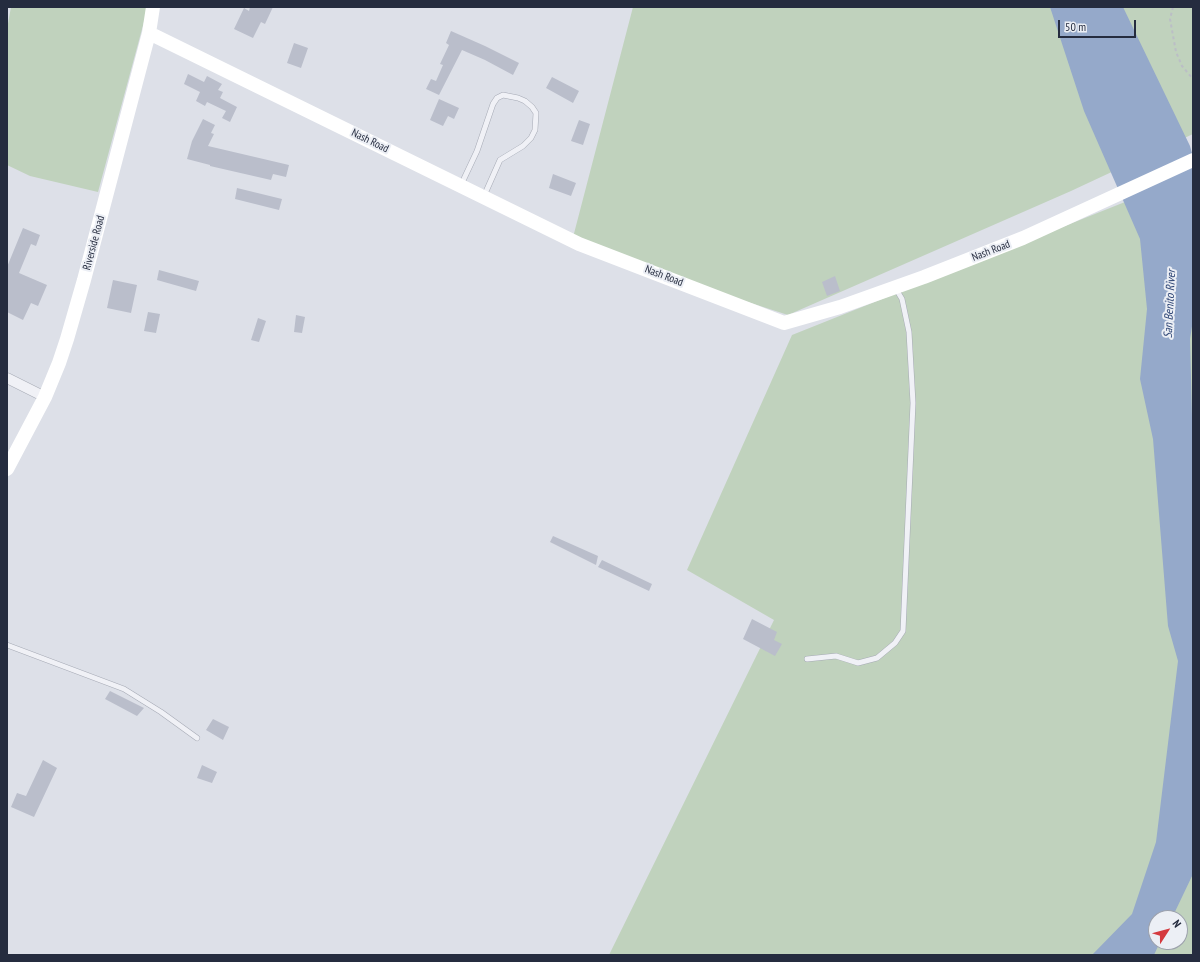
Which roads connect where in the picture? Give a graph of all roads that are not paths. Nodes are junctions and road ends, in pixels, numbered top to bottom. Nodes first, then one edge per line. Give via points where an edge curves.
1 (153, 7) edge
2 (149, 33) junction
3 (1193, 160) edge
4 (461, 186) junction
5 (483, 197) junction
6 (894, 287) junction
7 (7, 378) edge
8 (45, 397) junction
9 (7, 469) edge
10 (7, 645) edge
11 (808, 659) dead end
12 (196, 738) dead end

1 - 2 street, Riverside Road
2 - 4 street, Nash Road
2 - 8 street, Riverside Road via 86,273 67,339
3 - 6 street, Nash Road via 1040,231
4 - 5 street, Nash Road
4 - 5 lane via 477,151 493,104 503,95 518,98 529,104 536,113 535,130 523,146 500,160
5 - 6 street, Nash Road via 579,244 784,323 840,307
6 - 11 lane via 902,299 909,332 913,403 903,631 895,643 877,658 858,663 836,656
7 - 8 street
8 - 9 street, Riverside Road
10 - 12 lane via 124,689

